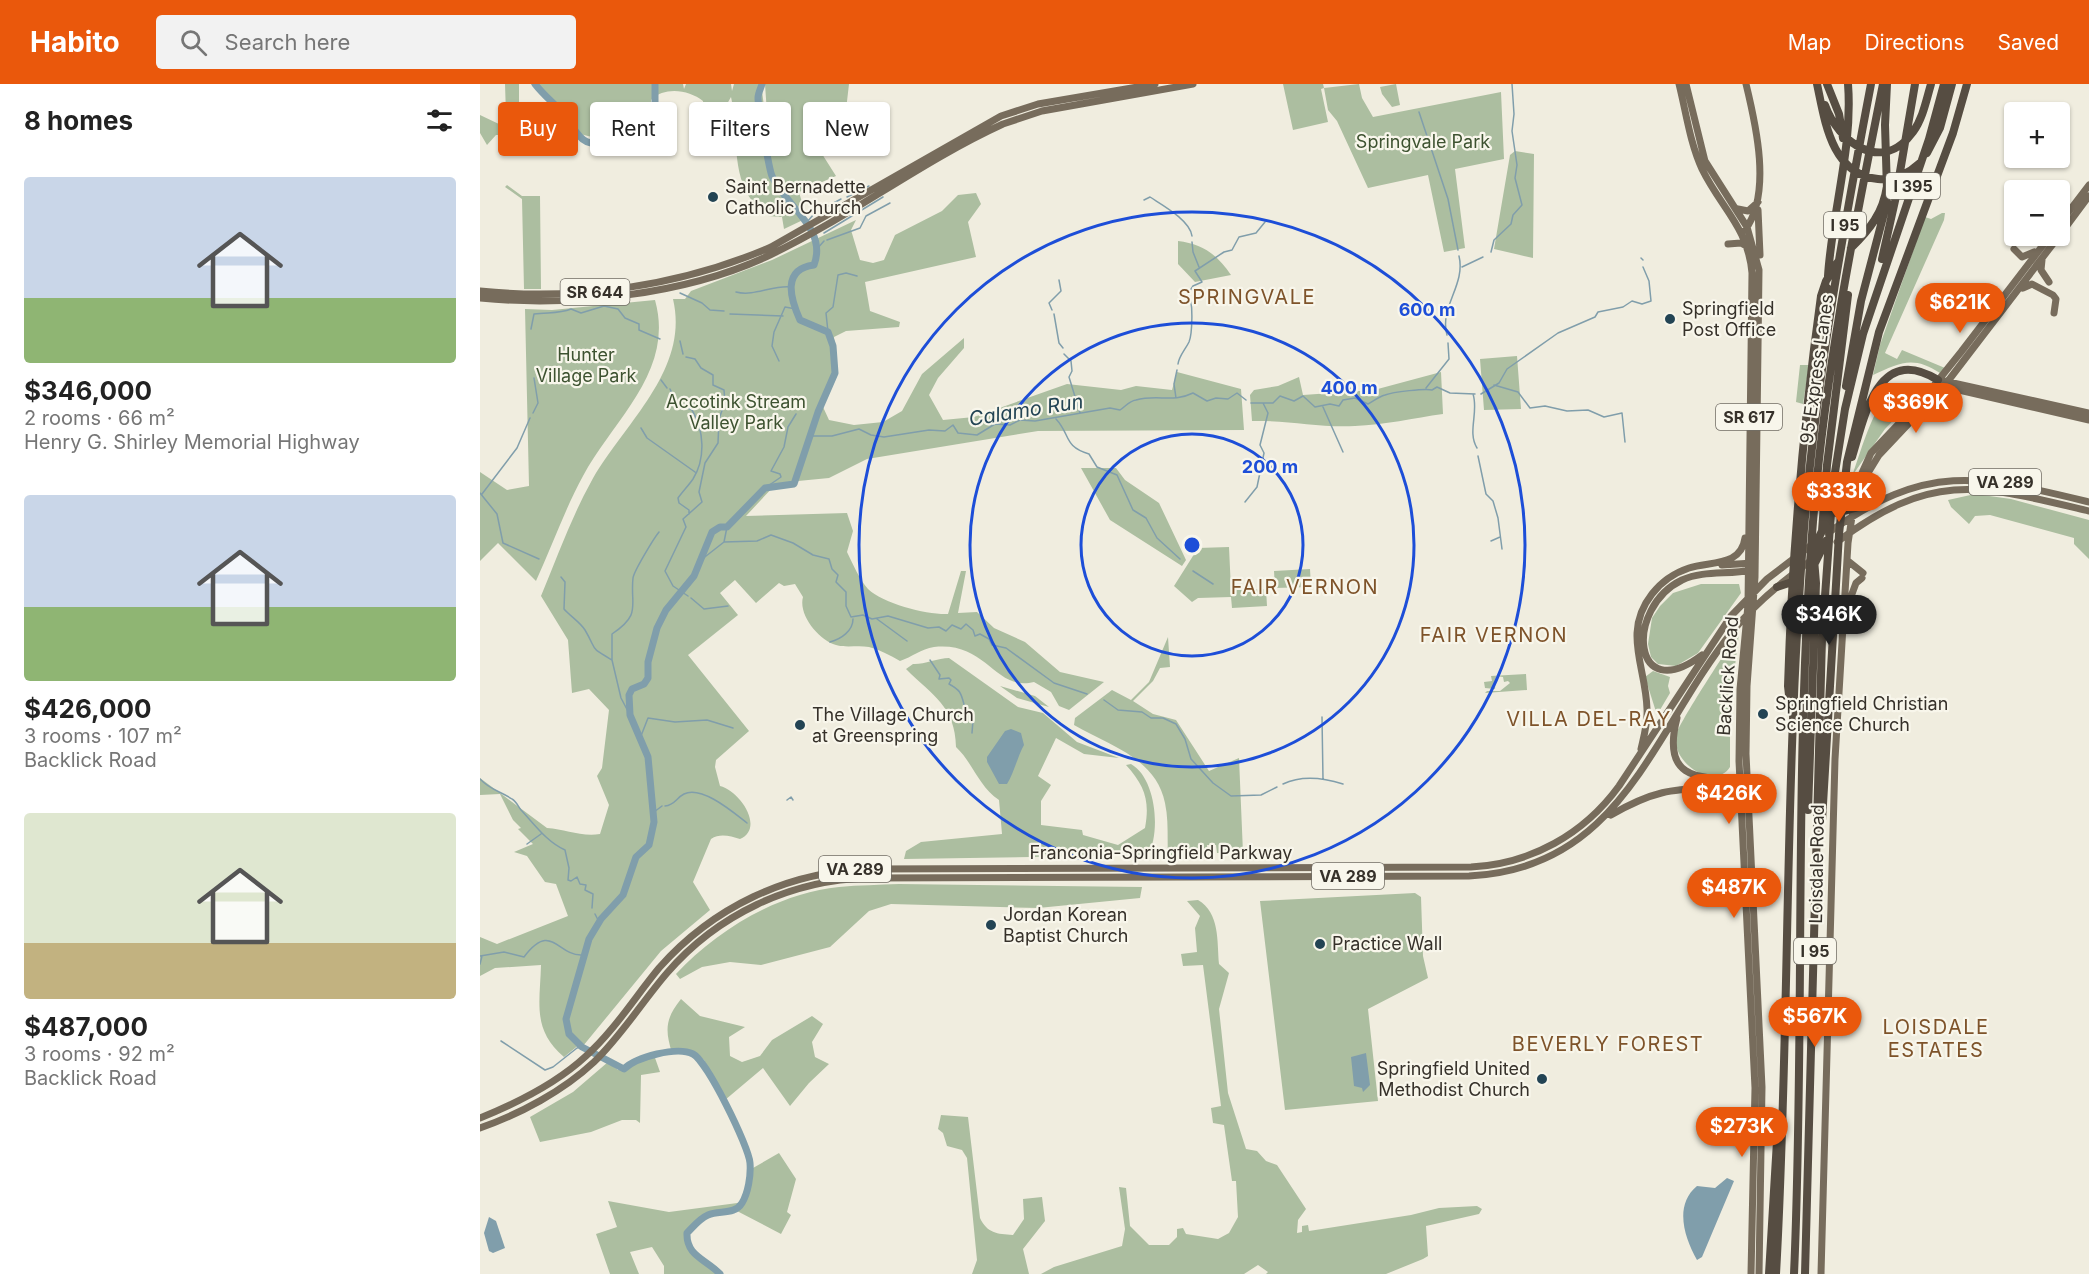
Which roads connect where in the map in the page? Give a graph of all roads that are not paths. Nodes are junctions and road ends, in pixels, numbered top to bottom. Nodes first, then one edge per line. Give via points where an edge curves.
1 (1155, 84) edge
2 (1194, 84) edge
3 (1679, 84) edge
4 (1686, 84) edge
5 (1746, 84) edge
6 (1817, 84) edge
7 (1827, 84) edge
8 (1848, 84) edge
9 (1871, 84) edge
10 (1885, 84) edge
11 (1915, 84) edge
12 (1931, 84) edge
13 (1944, 84) edge
14 (1952, 84) edge
15 (1967, 84) edge
16 (1844, 154) junction
17 (2089, 185) edge
18 (1887, 186) junction
19 (2089, 196) edge
20 (1757, 205) junction
21 (1735, 207) junction
22 (2070, 210) edge
23 (824, 221) junction
24 (2070, 221) edge
25 (1745, 230) junction
26 (800, 234) junction
27 (1728, 244) dead end
28 (2045, 246) edge
29 (2047, 246) edge
30 (1748, 248) junction
31 (2014, 249) dead end
32 (2042, 251) junction
33 (1850, 255) junction
34 (1759, 270) junction
35 (2049, 282) dead end
36 (1876, 287) junction
37 (480, 291) edge
38 (480, 298) edge
39 (2011, 300) junction
40 (2054, 313) dead end
41 (1823, 366) junction
42 (1957, 369) junction
43 (1943, 382) junction
44 (1966, 386) junction
45 (1845, 408) junction
46 (2089, 413) edge
47 (2089, 420) edge
48 (1843, 490) junction
49 (2089, 502) edge
50 (1823, 503) junction
51 (1873, 503) junction
52 (2089, 511) edge
53 (1748, 521) junction
54 (1833, 529) joint
55 (1824, 535) junction
56 (1837, 542) junction
57 (1800, 554) junction
58 (1814, 558) junction
59 (1847, 558) junction
60 (1710, 564) junction
61 (1752, 566) junction
62 (1804, 566) joint
63 (1777, 587) junction
64 (1816, 589) junction
65 (1843, 621) junction
66 (1707, 652) junction
67 (1679, 710) junction
68 (1793, 727) junction
69 (1639, 756) junction
70 (1743, 782) junction
71 (1604, 819) junction
72 (1817, 855) junction
73 (1802, 872) junction
74 (1784, 1040) junction
75 (480, 1118) edge
76 (480, 1129) edge
77 (1778, 1246) junction
78 (1751, 1274) edge
79 (1759, 1274) edge
80 (1769, 1274) edge
81 (1776, 1274) edge
82 (1781, 1274) edge
83 (1794, 1274) edge
84 (1805, 1274) edge
85 (1821, 1274) edge

1 - 23 main road, SR 644 via 1038,104 1001,116
2 - 23 main road, SR 644 via 1023,116
3 - 25 main road via 1699,162
4 - 21 main road via 1706,161
5 - 20 main road, SR 617 via 1758,135
6 - 12 highway via 1836,129 1850,143 1867,151 1885,150 1913,133
6 - 14 highway via 1836,150 1849,167 1866,177 1889,179 1913,169 1932,146
7 - 16 highway via 1839,114
8 - 16 highway via 1849,128
9 - 41 highway, I 95
10 - 18 highway
10 - 33 highway, 95 Express Lanes
11 - 36 highway, I 95
13 - 36 highway, I 395 via 1929,139
15 - 48 highway via 1874,350
16 - 41 highway via 1830,243
17 - 22 main road
18 - 45 highway via 1886,211 1865,282 1849,360
18 - 68 highway via 1881,210 1834,268 1822,291 1793,553 1788,686
19 - 24 main road, Loisdale Road
20 - 21 main road via 1746,212
20 - 25 main road, SR 617
20 - 34 main road, SR 617
21 - 25 main road
23 - 26 main road, SR 644
25 - 30 main road, Backlick Road / SR 617
25 - 34 main road, Backlick Road
26 - 37 main road, SR 644 via 744,258 644,285 564,294
26 - 38 main road, SR 644 via 746,265 664,288 562,301
27 - 30 main road via 1741,243
28 - 32 main road, Loisdale Road
29 - 32 main road, Loisdale Road
30 - 53 main road, Backlick Road / SR 617 via 1752,273
31 - 32 main road via 2025,257
32 - 35 main road via 2041,270
32 - 39 main road, Loisdale Road
32 - 43 main road, Loisdale Road
33 - 50 highway
33 - 73 highway, 95 Express Lanes via 1825,411 1812,532 1805,650
34 - 61 main road, Backlick Road / SR 617
36 - 45 highway, I 95
39 - 40 main road via 2032,284 2055,296
39 - 42 main road, Loisdale Road
41 - 68 highway, I 95 via 1804,532
42 - 43 main road, Loisdale Road
42 - 44 main road via 1958,379
43 - 44 main road
43 - 47 main road via 1959,390
43 - 48 highway via 1925,373 1906,370 1880,383 1867,410
43 - 59 main road, Loisdale Road via 1872,453 1859,476
44 - 46 main road
45 - 72 highway, I 95 via 1825,579
48 - 72 highway
49 - 51 main road, VA 289 via 1988,480 1953,480 1920,486
50 - 51 highway via 1828,510 1838,513
50 - 55 highway
51 - 54 main road, VA 289
52 - 56 main road, VA 289 via 1991,489 1958,488 1928,493 1885,510
53 - 60 main road via 1741,551 1728,560
53 - 61 main road, Backlick Road / SR 617
54 - 55 highway
55 - 56 highway
55 - 57 main road, Franconia-Springfield Parkway / VA 289
55 - 58 highway
56 - 58 main road, VA 289
57 - 58 highway
57 - 66 main road, Franconia-Springfield Parkway / VA 289 via 1735,611
58 - 62 highway
58 - 64 highway
59 - 65 main road, Loisdale Road
59 - 65 main road via 1863,576 1855,585
60 - 61 main road
60 - 69 main road via 1689,568 1667,579 1650,596 1640,614 1635,648 1647,711
61 - 66 main road via 1688,578 1667,590 1650,612 1643,645 1656,668 1679,670
61 - 70 main road, Backlick Road / SR 617 via 1743,698
62 - 63 main road, Franconia-Springfield Parkway / VA 289
63 - 64 highway via 1804,578 1812,581
63 - 67 main road, Franconia-Springfield Parkway / VA 289 via 1734,630
64 - 73 highway
65 - 85 main road, Loisdale Road via 1833,791
66 - 69 main road, Franconia-Springfield Parkway / VA 289
67 - 70 main road via 1671,745 1678,764 1703,777
67 - 71 main road, Franconia-Springfield Parkway / VA 289 via 1626,793
68 - 74 highway, I 95
69 - 75 main road, Franconia-Springfield Parkway / VA 289 via 1607,802 1577,830 1536,853 1498,864 875,869 800,879 749,898 702,927 667,959 606,1035 576,1065 532,1094
70 - 71 main road via 1657,792
70 - 78 main road, Backlick Road / SR 617 via 1755,1088
70 - 79 main road, Backlick Road / SR 617 via 1763,1104
71 - 76 main road, Franconia-Springfield Parkway / VA 289 via 1577,841 1548,857 1515,869 1476,876 868,878 814,885 756,904 711,932 666,974 613,1041 582,1072
72 - 84 highway, I 95
73 - 83 highway, 95 Express Lanes
74 - 77 highway, I 95
74 - 80 highway
77 - 81 highway, I 95
77 - 82 highway

